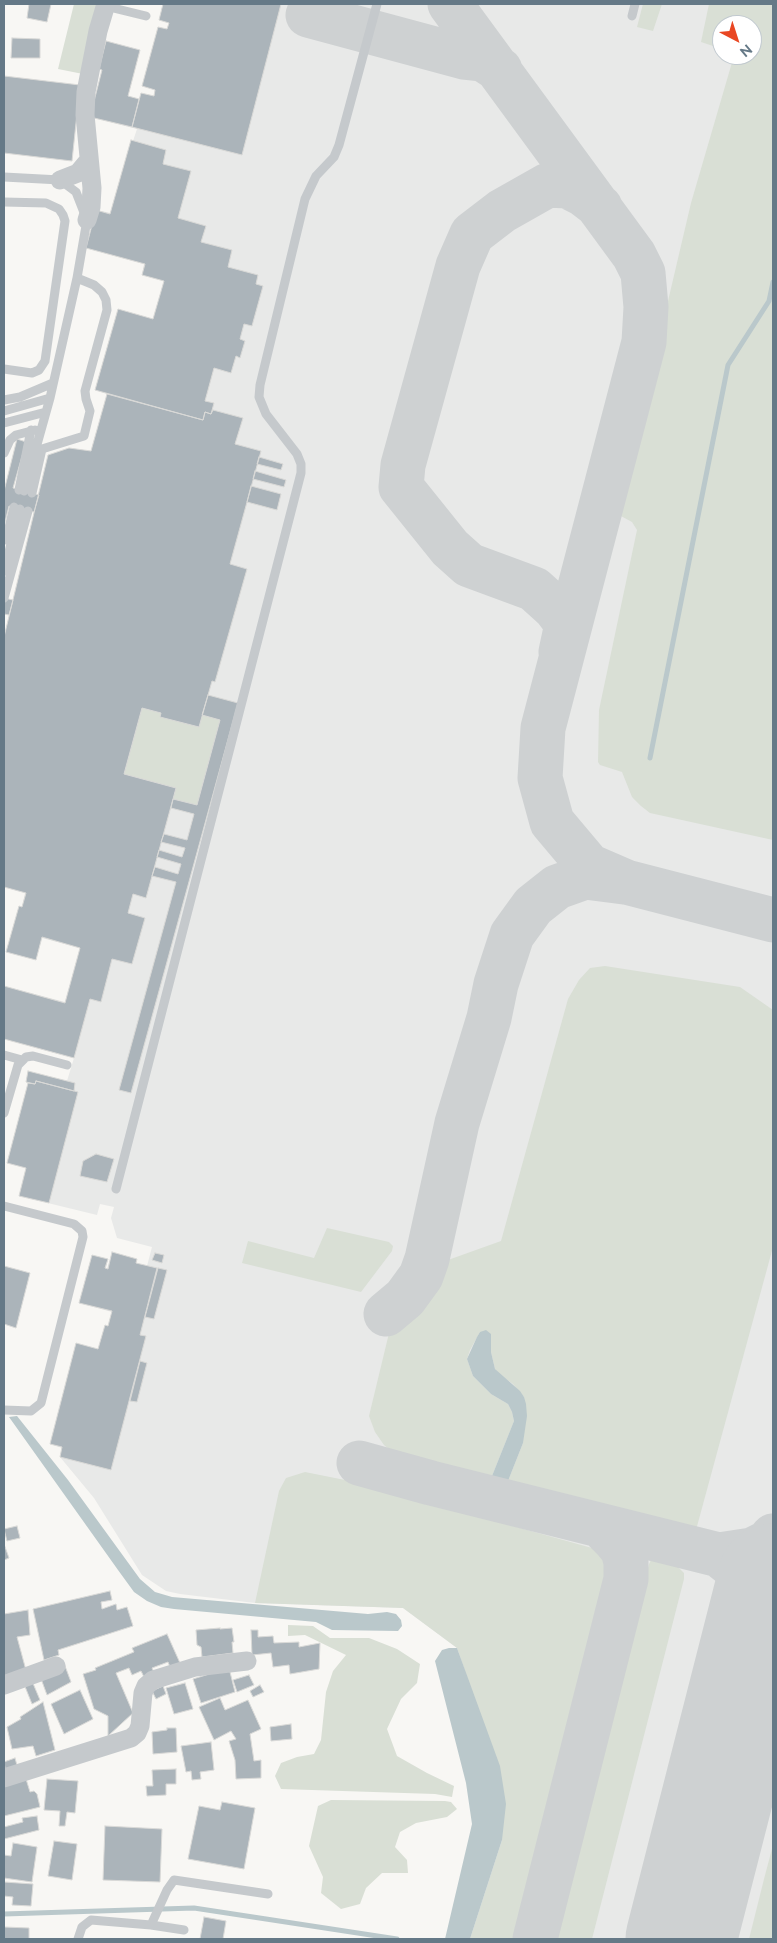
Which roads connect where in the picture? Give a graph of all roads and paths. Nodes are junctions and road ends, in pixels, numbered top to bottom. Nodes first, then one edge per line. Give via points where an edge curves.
1 (376, 4) edge
2 (635, 4) edge
3 (106, 5) edge
4 (146, 16) dead end
5 (632, 16) dead end
6 (88, 161) junction
7 (4, 176) edge
8 (60, 180) junction
9 (4, 202) edge
10 (88, 220) junction
11 (77, 278) junction
12 (4, 369) edge
13 (53, 382) junction
14 (50, 398) junction
15 (4, 400) edge
16 (4, 411) edge
17 (46, 412) junction
18 (4, 424) edge
19 (31, 430) junction
20 (40, 430) junction
21 (4, 453) edge
22 (25, 491) junction
23 (20, 509) junction
24 (4, 548) edge
25 (4, 571) edge
26 (4, 598) edge
27 (4, 1055) edge
28 (22, 1060) junction
29 (67, 1065) dead end
30 (4, 1113) edge
31 (116, 1190) dead end
32 (4, 1206) edge
33 (4, 1410) edge
34 (247, 1661) dead end
35 (56, 1666) dead end
36 (4, 1685) edge
37 (4, 1778) edge
38 (268, 1894) dead end
39 (151, 1925) junction
40 (184, 1930) dead end
41 (78, 1939) edge

1 - 31 lane via 339,145 334,157 316,176 305,199 260,385 266,414 297,454 302,473
2 - 5 lane
3 - 4 lane
3 - 6 street via 86,92
6 - 8 street via 78,173
6 - 10 street via 92,188
7 - 8 lane
8 - 10 lane via 76,192
9 - 12 lane via 46,203 59,208 65,221 50,332 42,366 32,373
10 - 11 lane
11 - 13 lane
11 - 22 lane via 102,292 107,310 85,390 90,412 84,436 42,450
13 - 14 lane
13 - 15 lane via 20,397
14 - 16 lane
14 - 17 lane
17 - 18 lane
17 - 20 lane
19 - 20 lane
19 - 21 lane via 10,440
19 - 22 lane
20 - 22 lane
23 - 24 lane
23 - 25 lane
23 - 26 lane
27 - 28 lane
28 - 29 lane via 33,1056
28 - 30 lane via 12,1080
32 - 33 lane via 74,1224 82,1231 83,1237 41,1403 31,1411
34 - 37 street via 195,1667 153,1680 143,1693 140,1726 130,1738
35 - 36 street
38 - 39 lane via 174,1880
39 - 40 lane
39 - 41 lane via 90,1920 82,1927

